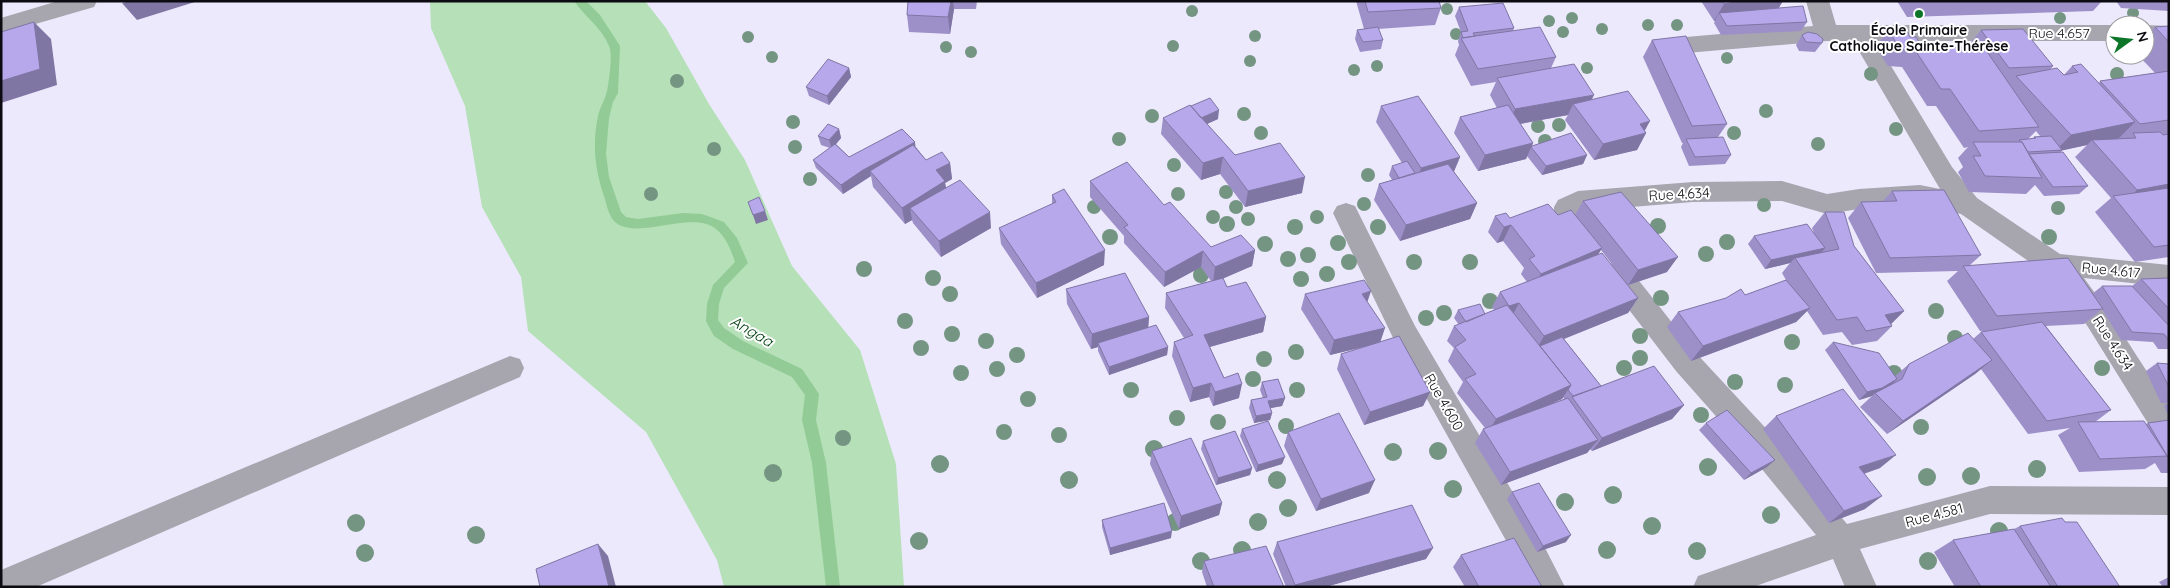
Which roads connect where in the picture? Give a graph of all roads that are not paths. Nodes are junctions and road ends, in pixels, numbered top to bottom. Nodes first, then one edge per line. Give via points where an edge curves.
1 (86, 1) edge
2 (1817, 1) edge
3 (1, 26) edge
4 (2105, 33) edge
5 (2155, 33) edge
6 (1827, 34) junction
7 (1860, 34) junction
8 (2169, 34) edge
9 (1686, 45) edge
10 (1968, 205) junction
11 (1346, 213) dead end
12 (2054, 264) junction
13 (2169, 276) edge
14 (510, 368) dead end
15 (2169, 432) edge
16 (2169, 502) edge
17 (1840, 540) junction
18 (1, 586) edge
19 (1549, 587) edge
20 (1709, 587) edge
21 (1861, 587) edge

1 - 3 street
2 - 6 street
4 - 7 street, Rue 4.657
5 - 8 street
6 - 7 street, Rue 4.657
6 - 9 street, Rue 4.657
7 - 10 street via 1943,174
10 - 12 street, Rue 4.634
10 - 17 street, Rue 4.634 via 1920,195 1826,204 1772,192 1674,193 1578,201 1567,207 1567,219 1604,269 1630,290 1686,362 1763,447
11 - 19 street, Rue 4.600 via 1405,334
12 - 13 street, Rue 4.617
12 - 15 street, Rue 4.634 via 2098,319
14 - 18 street
16 - 17 street, Rue 4.581 via 1990,500
17 - 20 street, Rue 4.581
17 - 21 street, Rue 4.634

